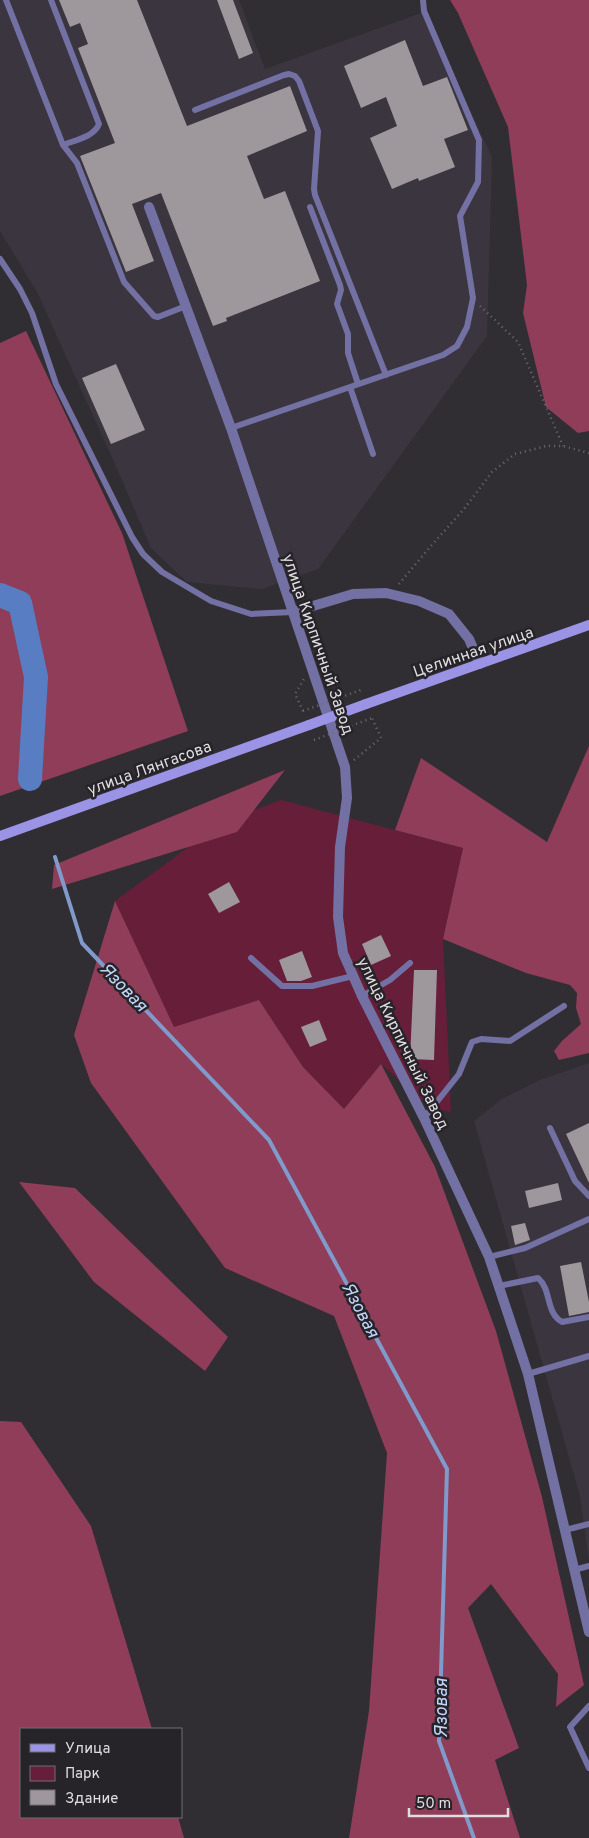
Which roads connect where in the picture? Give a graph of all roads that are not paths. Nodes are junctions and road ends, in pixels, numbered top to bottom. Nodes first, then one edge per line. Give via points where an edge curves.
1 (6, 0) edge
2 (52, 0) edge
3 (423, 0) edge
4 (196, 110) dead end
5 (63, 145) junction
6 (310, 207) dead end
7 (149, 208) dead end
8 (0, 259) edge
9 (186, 306) junction
10 (386, 375) junction
11 (358, 384) junction
12 (350, 387) junction
13 (232, 428) junction
14 (373, 454) dead end
15 (293, 612) junction
16 (589, 625) edge
17 (480, 664) junction
18 (308, 725) joint
19 (0, 836) edge
20 (251, 958) dead end
21 (410, 964) dead end
22 (353, 976) junction
23 (362, 996) junction
24 (564, 1006) dead end
25 (424, 1118) junction
26 (550, 1128) dead end
27 (589, 1196) edge
28 (589, 1219) edge
29 (489, 1257) junction
30 (499, 1286) junction
31 (589, 1317) edge
32 (589, 1356) edge
33 (528, 1374) junction
34 (589, 1524) edge
35 (565, 1530) junction
36 (589, 1566) edge
37 (574, 1570) junction
38 (589, 1632) edge
39 (589, 1706) edge
40 (589, 1768) edge

1 - 5 lane
2 - 5 lane via 99,124 92,133
3 - 10 lane via 424,11 479,140 478,182 460,216 473,298 467,327 457,346 443,355
4 - 10 lane via 284,75 295,76 318,131 315,195
5 - 9 lane via 77,163 124,282 154,316
6 - 11 lane via 340,285 337,304 348,334 348,354
7 - 9 street, улица Кирпичный Завод
8 - 15 lane via 32,313 56,384 143,554 162,572 211,601 251,614
9 - 13 street, улица Кирпичный Завод
10 - 11 lane
11 - 12 lane
12 - 13 lane
12 - 14 lane
13 - 15 street, улица Кирпичный Завод
15 - 17 street via 353,594 386,593 419,601 449,614 469,639
15 - 22 street, улица Кирпичный Завод via 345,767 347,798 340,847 338,917 343,953
16 - 17 main road, Целинная улица
17 - 18 main road, Целинная улица, bridge
18 - 19 main road, улица Лянгасова
20 - 22 lane via 282,986 312,986
21 - 23 lane
22 - 23 street, улица Кирпичный Завод
23 - 25 street, улица Кирпичный Завод
24 - 25 lane via 510,1041 481,1039 472,1042 459,1074
25 - 29 street, улица Кирпичный Завод
26 - 27 lane via 575,1181
28 - 29 lane via 525,1248
29 - 30 street, улица Кирпичный Завод
30 - 31 lane via 538,1278 546,1288 555,1318 562,1322
30 - 33 street, улица Кирпичный Завод
32 - 33 lane
33 - 35 street, улица Кирпичный Завод
34 - 35 lane
35 - 37 street, улица Кирпичный Завод
36 - 37 lane
37 - 38 street, улица Кирпичный Завод
39 - 40 lane via 570,1727

